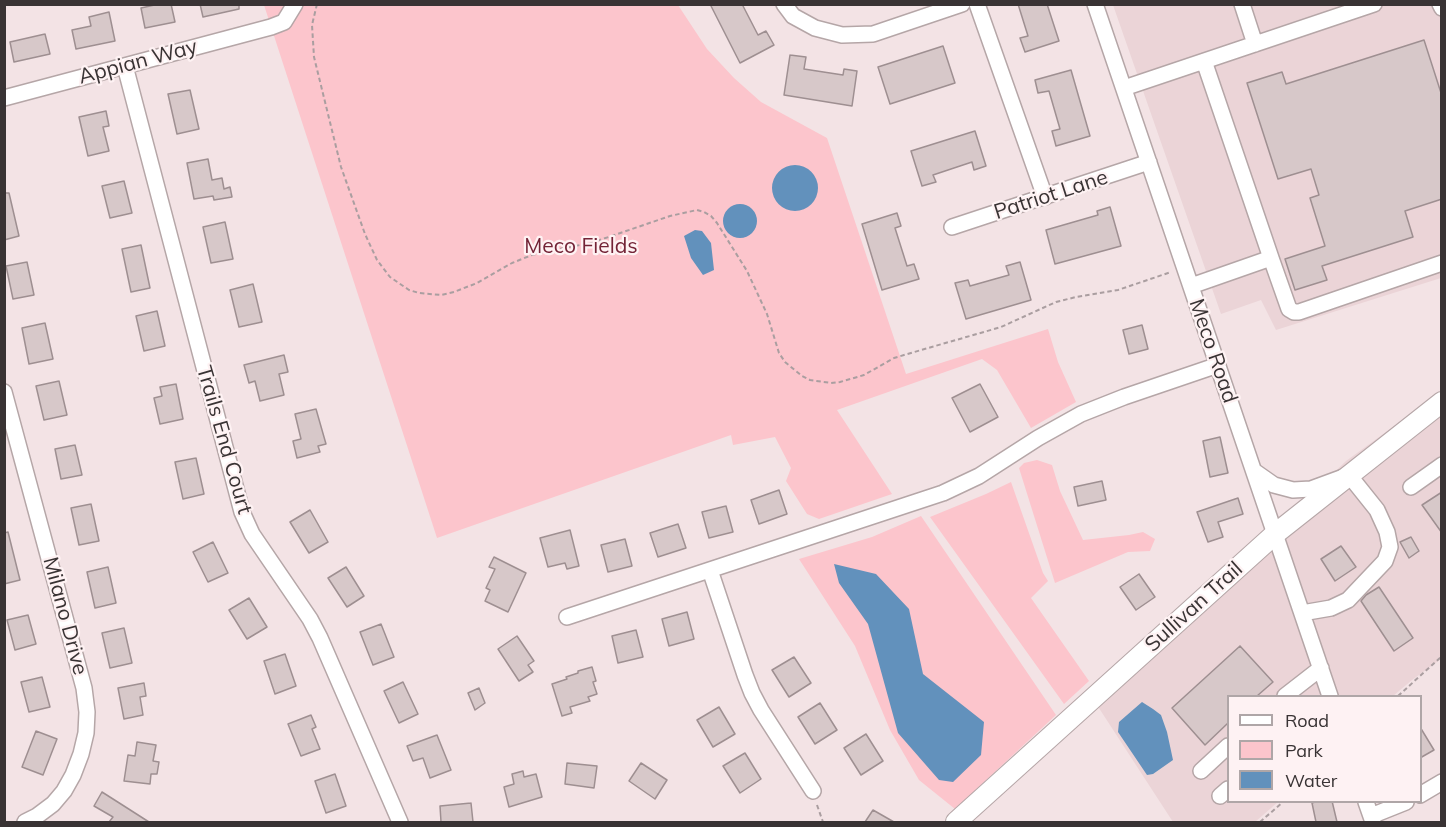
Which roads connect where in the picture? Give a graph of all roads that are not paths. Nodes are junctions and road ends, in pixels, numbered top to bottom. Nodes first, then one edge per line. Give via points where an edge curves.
1 (295, 4) edge
2 (784, 4) edge
3 (962, 4) edge
4 (977, 4) edge
5 (1095, 4) edge
6 (1242, 4) edge
7 (1374, 4) edge
8 (1255, 44) junction
9 (1204, 61) junction
10 (124, 66) junction
11 (1124, 88) junction
12 (4, 98) edge
13 (1149, 162) junction
14 (1045, 197) junction
15 (952, 227) dead end
16 (1271, 258) junction
17 (1442, 263) edge
18 (1191, 286) junction
19 (1218, 365) junction
20 (4, 392) edge
21 (1442, 402) edge
22 (1442, 465) edge
23 (1254, 471) junction
24 (1350, 475) junction
25 (1411, 487) dead end
26 (1275, 534) junction
27 (710, 570) junction
28 (1302, 614) junction
29 (567, 617) dead end
30 (1321, 668) junction
31 (1286, 695) edge
32 (1330, 695) edge
33 (1227, 747) edge
34 (1201, 771) dead end
35 (1442, 782) edge
36 (813, 791) road end
37 (1422, 794) edge
38 (1400, 803) edge
39 (1370, 813) edge
40 (26, 822) edge
41 (400, 822) edge
42 (956, 822) edge

1 - 10 street, Appian Way via 284,22 272,27
2 - 3 street via 793,16 815,28 842,35 873,34
4 - 14 street
5 - 11 street, Meco Road
6 - 8 street
7 - 8 street
8 - 9 street
9 - 11 street
9 - 16 street
10 - 12 street, Appian Way
10 - 41 street, Trails End Court via 242,512 252,534 320,638
11 - 13 street, Meco Road
13 - 14 street, Patriot Lane
13 - 18 street, Meco Road
14 - 15 street, Patriot Lane
16 - 17 street via 1289,309 1294,312
16 - 18 street
18 - 19 street, Meco Road
19 - 23 street, Meco Road
19 - 27 street via 1081,414 979,476 942,493
20 - 40 street, Milano Drive via 84,688 87,712 81,754 69,783 53,804
21 - 24 main road, Sullivan Trail
22 - 25 street
23 - 24 street via 1293,490 1311,489
23 - 26 street, Meco Road
24 - 26 main road, Sullivan Trail
24 - 28 street via 1377,510 1390,547 1385,561 1348,600
26 - 28 street, Meco Road
26 - 42 main road, Sullivan Trail
27 - 29 street
27 - 36 street via 752,693
28 - 30 street, Meco Road
30 - 31 street
30 - 32 street, Meco Road
33 - 34 street
35 - 37 street
38 - 39 street

